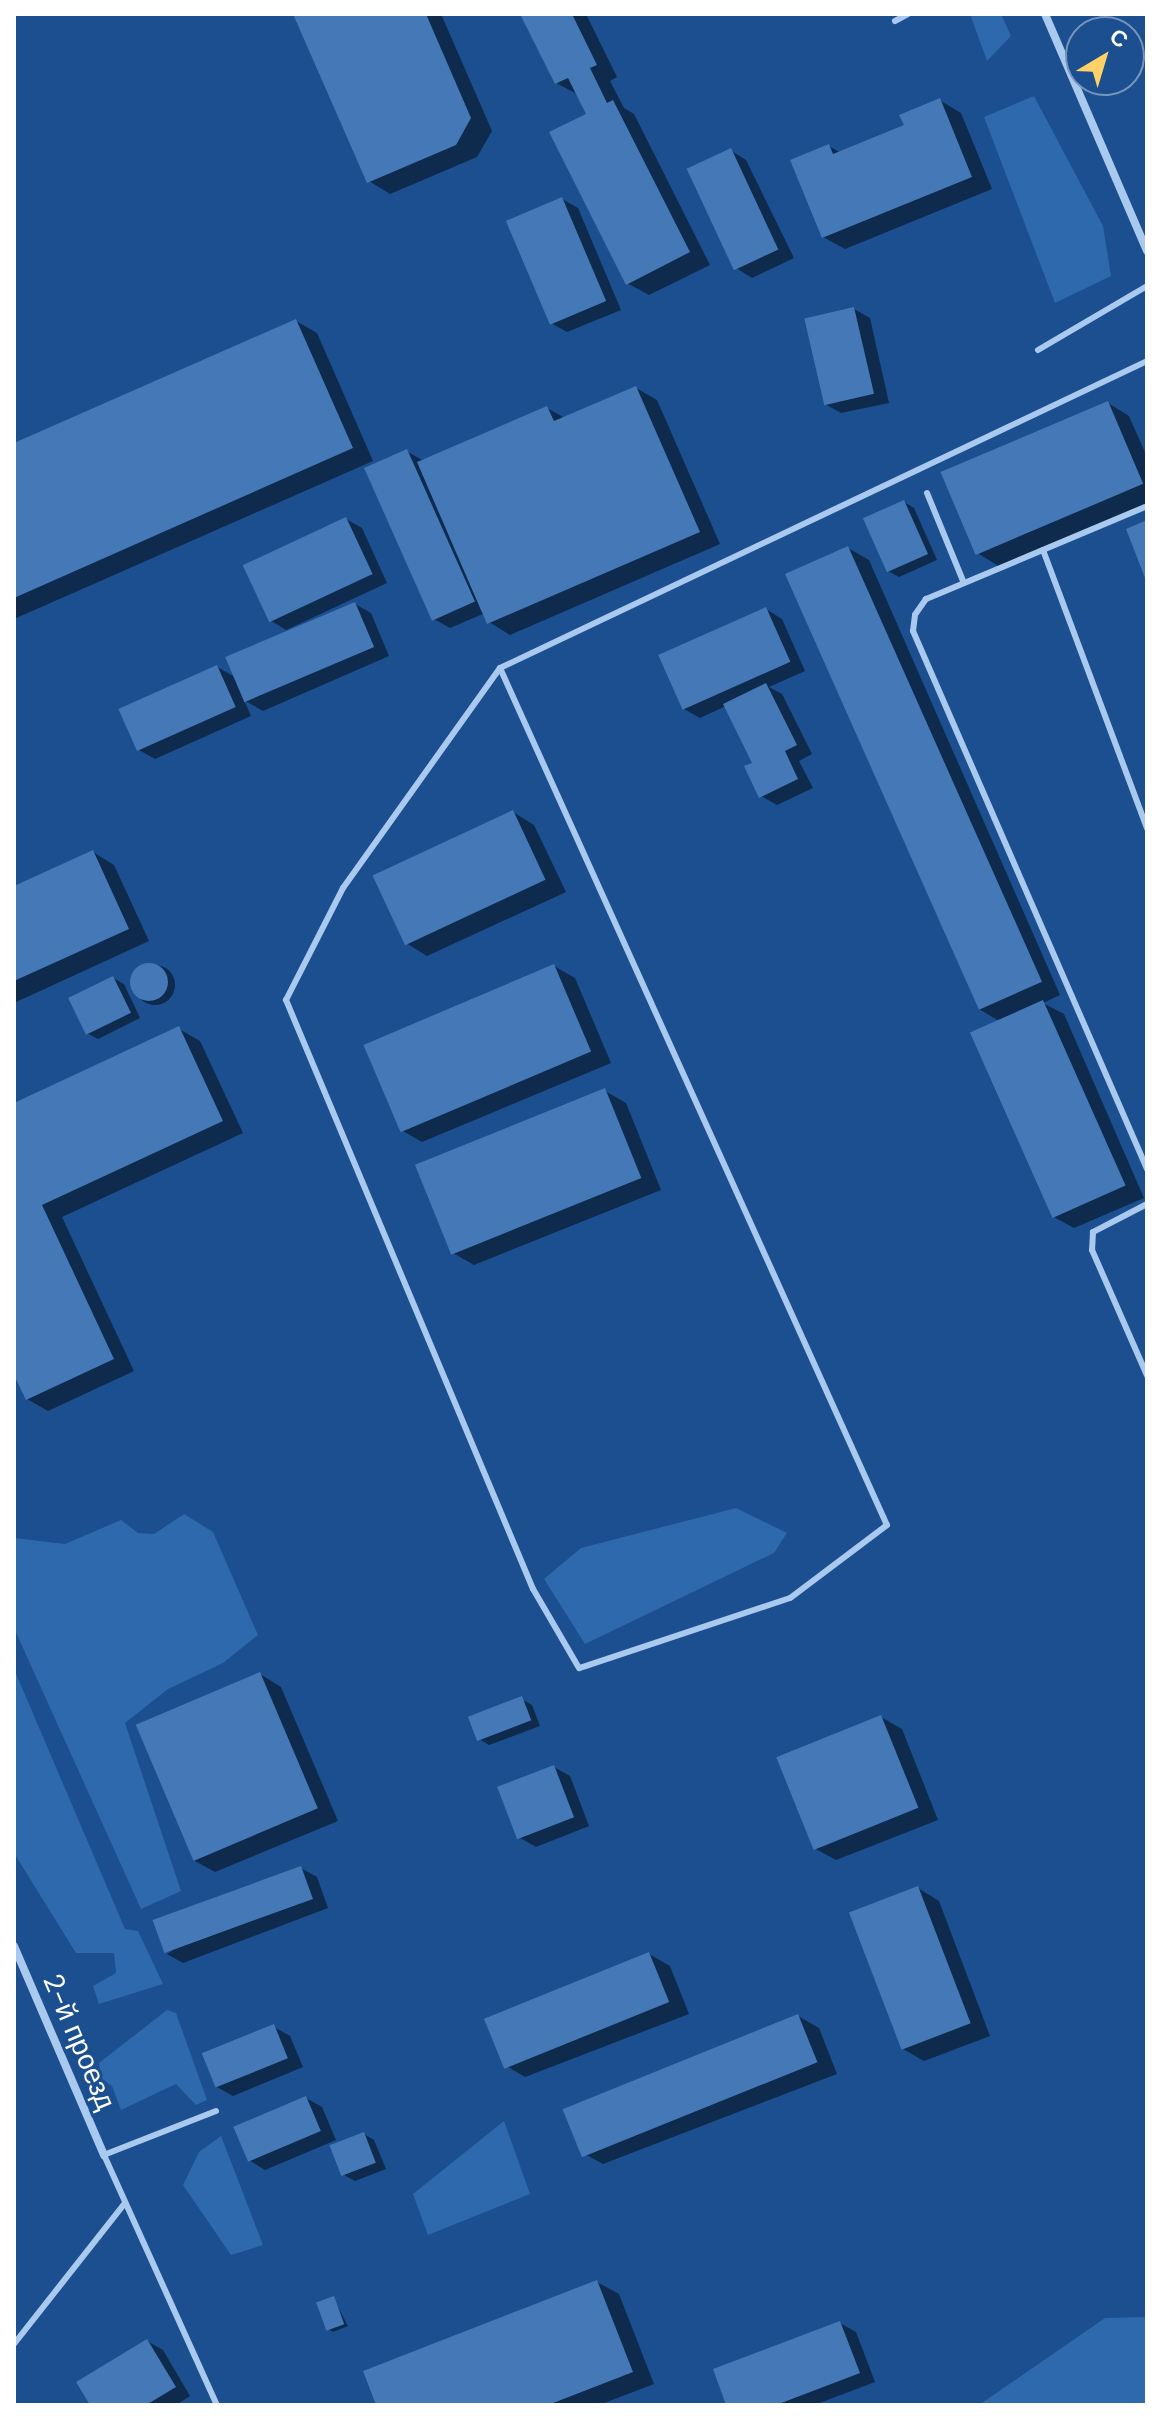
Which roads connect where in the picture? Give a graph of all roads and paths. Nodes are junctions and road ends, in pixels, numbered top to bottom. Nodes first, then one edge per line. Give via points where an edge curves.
1 (908, 14) edge
2 (1045, 14) edge
3 (895, 21) dead end
4 (1147, 251) edge
5 (1147, 286) edge
6 (1038, 350) dead end
7 (1147, 361) edge
8 (927, 493) dead end
9 (1145, 507) dead end
10 (1043, 550) junction
11 (964, 583) junction
12 (500, 668) junction
13 (1147, 828) edge
14 (1147, 1169) edge
15 (1147, 1204) edge
16 (1147, 1375) edge
17 (14, 1946) edge
18 (216, 2111) dead end
19 (104, 2155) junction
20 (125, 2203) junction
21 (14, 2344) edge
22 (217, 2405) edge

1 - 3 lane
2 - 4 street
5 - 6 lane
7 - 12 lane
8 - 11 lane
9 - 10 lane
10 - 11 lane
10 - 13 lane
11 - 14 lane via 926,599 915,615 913,631
12 - 12 lane via 343,888 286,1000 533,1589 579,1668 790,1598 887,1525
15 - 16 lane via 1093,1232 1092,1250
17 - 19 street, 2-й проезд
18 - 19 lane
19 - 20 lane
20 - 21 lane
20 - 22 lane

